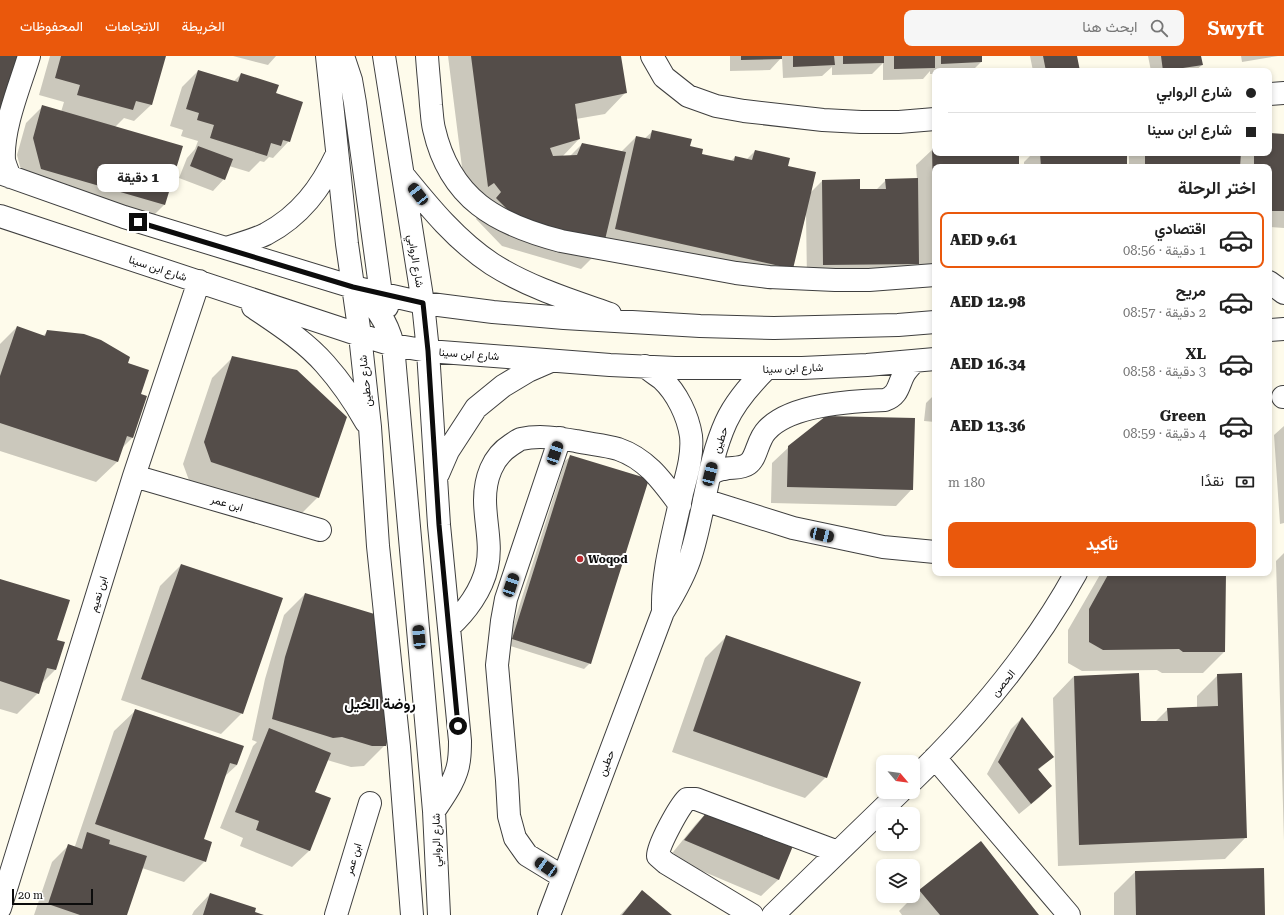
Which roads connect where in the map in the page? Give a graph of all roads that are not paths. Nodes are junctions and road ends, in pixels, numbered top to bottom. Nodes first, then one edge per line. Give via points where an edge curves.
1 (29, 56) edge
2 (327, 56) edge
3 (343, 56) edge
4 (384, 56) edge
5 (427, 56) edge
6 (652, 56) edge
7 (1284, 93) edge
8 (1272, 94) edge
9 (932, 119) edge
10 (337, 154) junction
11 (403, 175) junction
12 (5, 176) edge
13 (0, 216) edge
14 (226, 248) junction
15 (932, 275) edge
16 (199, 281) junction
17 (1272, 284) edge
18 (353, 287) junction
19 (230, 292) junction
20 (381, 294) junction
21 (1284, 294) edge
22 (1272, 296) edge
23 (423, 303) junction
24 (932, 322) edge
25 (635, 324) junction
26 (1284, 329) edge
27 (1272, 330) edge
28 (360, 335) junction
29 (393, 345) junction
30 (428, 351) junction
31 (554, 360) junction
32 (925, 360) edge
33 (645, 366) junction
34 (766, 369) junction
35 (370, 427) junction
36 (560, 438) junction
37 (710, 474) junction
38 (134, 476) junction
39 (437, 478) junction
40 (704, 500) junction
41 (680, 505) junction
42 (320, 530) dead end
43 (932, 552) edge
44 (1074, 576) edge
45 (663, 612) junction
46 (448, 627) junction
47 (935, 758) junction
48 (920, 773) edge
49 (893, 799) edge
50 (370, 804) dead end
51 (434, 811) junction
52 (838, 852) junction
53 (563, 877) junction
54 (0, 908) edge
55 (336, 915) edge
56 (412, 915) edge
57 (439, 915) edge
58 (549, 915) edge
59 (752, 915) edge
60 (773, 915) edge
61 (1069, 915) edge

1 - 12 street via 9,118 4,143
2 - 10 street
3 - 20 street via 351,80 359,125
4 - 11 street, شارع الروابي
5 - 15 street via 433,128 440,151 451,173 465,192 483,209 507,223 534,234 561,240 736,273 836,280
6 - 9 street via 664,77 688,96 716,106 823,120 899,122
7 - 8 street
10 - 14 street via 328,174 301,208 266,234
10 - 18 street
11 - 23 street, شارع الروابي
11 - 25 street via 456,236 492,264 528,283
12 - 14 street via 124,217
13 - 16 street, شارع ابن سينا
14 - 18 street
16 - 19 street, شارع ابن سينا
16 - 38 street, ابن نعيم
17 - 21 street
18 - 20 street
18 - 28 street
18 - 29 street via 372,302 379,312
19 - 28 street, شارع ابن سينا
19 - 35 street via 296,337 325,363
20 - 23 street
20 - 30 street via 399,328
21 - 22 street
23 - 25 street via 493,312
23 - 30 street, شارع الروابي
24 - 25 street via 774,328
26 - 27 street
28 - 29 street, شارع ابن سينا
28 - 35 street, شارع حطين
29 - 30 street, شارع ابن سينا
29 - 51 street
30 - 31 street, شارع ابن سينا
30 - 39 street, شارع الروابي
31 - 33 street, شارع ابن سينا
31 - 39 street via 528,371 503,386 476,408 448,451
32 - 34 street, شارع ابن سينا
32 - 37 street via 905,372 898,390 890,398 834,403 788,417 777,422 761,437 749,464
33 - 34 street, شارع ابن سينا
33 - 41 street, حطين via 676,396 691,436 690,458
34 - 37 street, حطين via 746,390 726,421
35 - 56 street via 378,546 399,746
36 - 41 street via 616,448 630,454 655,472
36 - 46 street via 520,439 505,449 493,462 487,479 485,499 489,549 487,566 468,606
36 - 53 street via 506,599 497,665 509,816 515,838 527,855
37 - 40 street, حطين
38 - 42 street, ابن عمر
38 - 54 street, ابن نعيم
39 - 46 street, شارع الروابي
40 - 43 street via 793,528 883,547
40 - 45 street, حطين via 684,575
41 - 45 street, حطين via 665,571 662,591
44 - 47 street, الحصن via 1044,628 993,696
45 - 53 street, حطين
46 - 51 street, شارع الروابي via 460,761 447,792
47 - 48 street, الحصن
47 - 61 street
49 - 52 street
50 - 55 street, ابن عمر
51 - 57 street, شارع الروابي
52 - 59 street via 696,799 687,799 680,807 658,856
52 - 60 street
53 - 58 street, حطين

